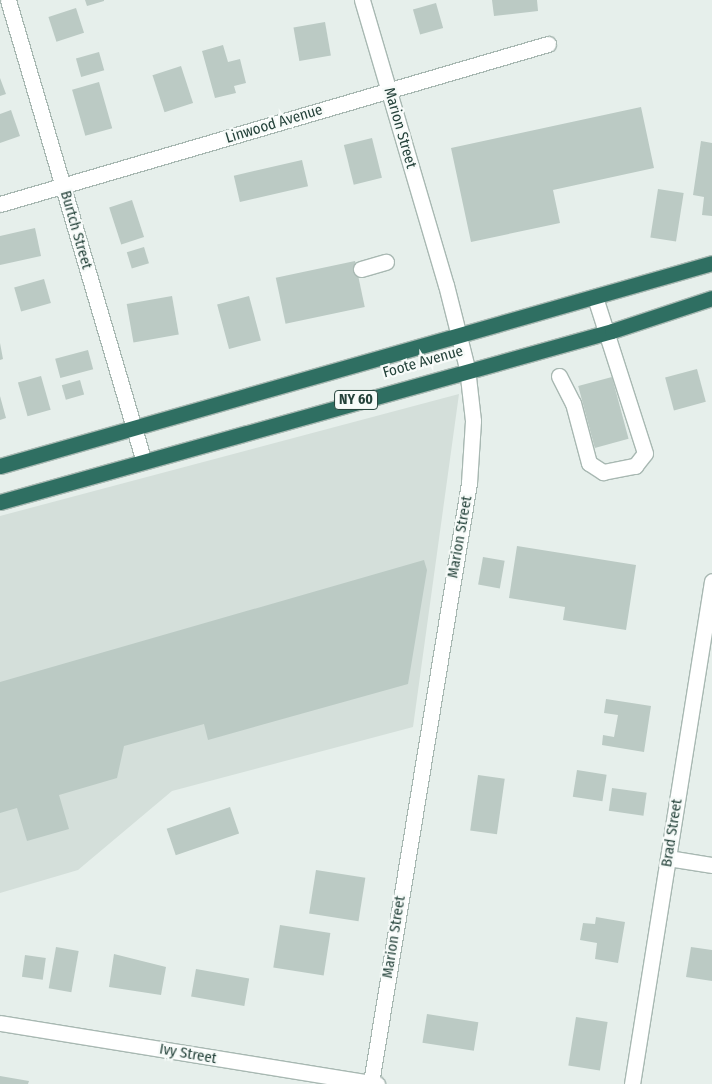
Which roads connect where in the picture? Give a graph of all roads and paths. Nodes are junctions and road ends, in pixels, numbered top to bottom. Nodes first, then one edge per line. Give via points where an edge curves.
1 (8, 0) edge
2 (362, 0) edge
3 (548, 44) dead end
4 (388, 89) junction
5 (63, 186) junction
6 (0, 204) edge
7 (386, 262) dead end
8 (712, 263) edge
9 (361, 269) dead end
10 (595, 297) junction
11 (712, 298) edge
12 (607, 332) junction
13 (458, 336) junction
14 (467, 368) junction
15 (559, 376) dead end
16 (135, 430) junction
17 (143, 460) junction
18 (0, 466) edge
19 (0, 502) edge
20 (712, 582) edge
21 (668, 858) junction
22 (712, 865) edge
23 (0, 1023) edge
24 (286, 1077) edge
25 (374, 1084) edge
26 (632, 1084) edge

1 - 5 street, Burtch Street
2 - 4 street, Marion Street
3 - 4 street, Linwood Avenue
4 - 5 street, Linwood Avenue
4 - 13 street, Marion Street
5 - 6 street, Linwood Avenue
5 - 16 street, Burtch Street
7 - 9 street
8 - 10 highway, Foote Avenue / NY 60
10 - 12 street
10 - 13 highway, Foote Avenue / NY 60
11 - 12 highway, Foote Avenue / NY 60
12 - 14 highway, Foote Avenue / NY 60
12 - 15 street via 645,453 636,466 603,472 589,463 573,403
13 - 14 street, Marion Street
13 - 16 highway, Foote Avenue / NY 60
14 - 17 highway, Foote Avenue / NY 60
14 - 25 street, Marion Street via 473,421 470,483
16 - 17 street, Burtch Street
16 - 18 highway, Foote Avenue / NY 60
17 - 19 highway, Foote Avenue / NY 60
20 - 21 street, Brad Street
21 - 22 street
21 - 26 street, Brad Street
23 - 24 street, Ivy Street
24 - 25 street, Ivy Street

